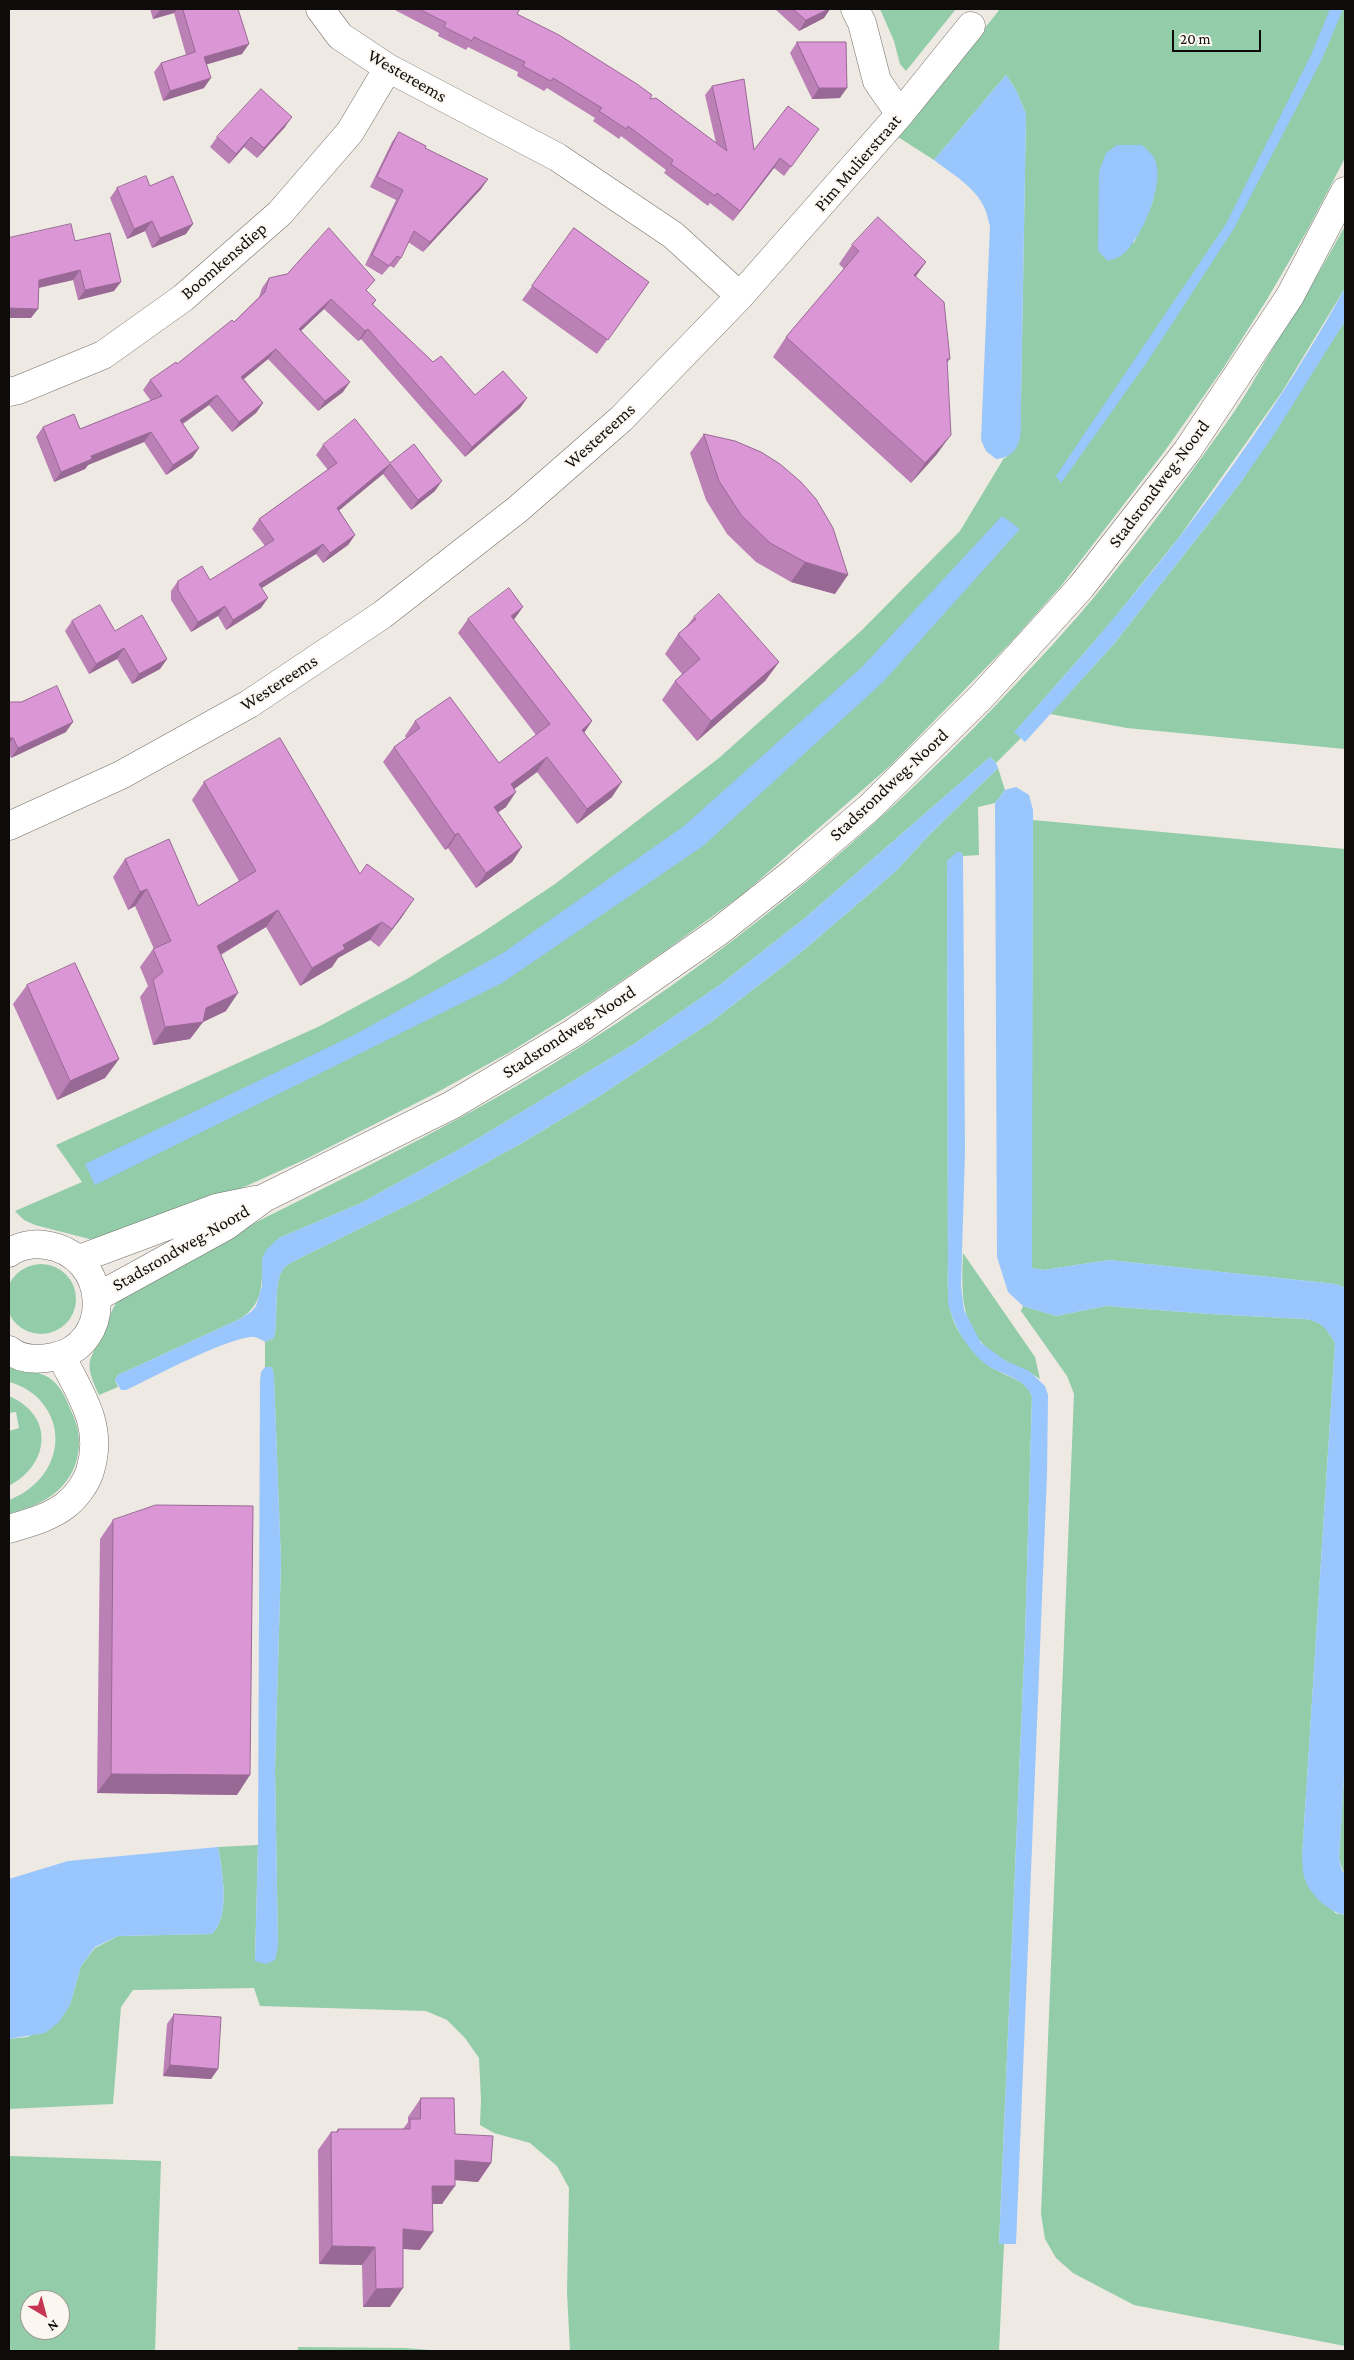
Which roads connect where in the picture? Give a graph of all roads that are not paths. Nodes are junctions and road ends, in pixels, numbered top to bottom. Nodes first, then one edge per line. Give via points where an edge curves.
1 (320, 9) edge
2 (855, 9) edge
3 (970, 26) dead end
4 (388, 68) junction
5 (900, 114) junction
6 (1345, 192) edge
7 (740, 296) junction
8 (9, 392) edge
9 (9, 826) edge
10 (264, 1198) junction
11 (10, 1247) edge
12 (79, 1259) junction
13 (97, 1297) junction
14 (9, 1350) edge
15 (62, 1356) junction
16 (9, 1529) edge

1 - 4 street, Westereems via 340,36
2 - 5 street via 862,23 877,81
3 - 5 street, Pim Mulierstraat
4 - 7 street, Westereems via 557,157 673,235
4 - 8 street, Boomkensdiep via 350,132 280,213 183,298 103,355
5 - 7 street, Pim Mulierstraat
6 - 10 street, Stadsrondweg-Noord via 1290,296 1187,451 1074,594 982,696 868,808 718,932 574,1033 452,1105
7 - 9 street, Westereems via 621,419 518,509 382,615 248,704 121,775
10 - 12 street, Stadsrondweg-Noord via 216,1208
10 - 13 street, Stadsrondweg-Noord via 226,1226
11 - 12 street via 36,1244 59,1247
12 - 13 street via 92,1276
13 - 15 street via 94,1321 82,1342
14 - 15 street via 37,1360
15 - 16 street via 90,1413 96,1435 95,1456 88,1477 65,1506

